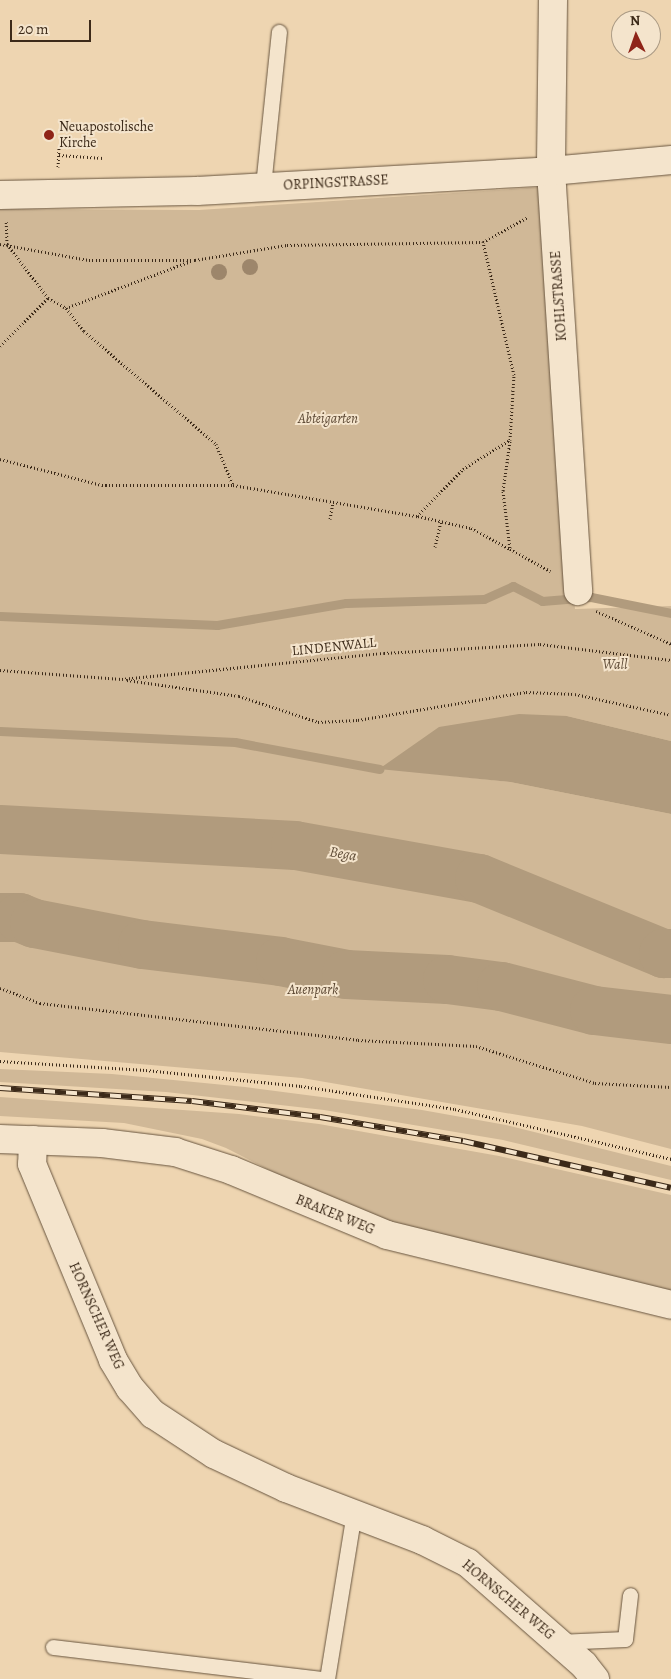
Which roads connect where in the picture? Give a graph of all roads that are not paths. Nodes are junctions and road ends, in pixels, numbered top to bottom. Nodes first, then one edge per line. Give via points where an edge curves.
1 (553, 0) edge
2 (279, 32) dead end
3 (671, 160) edge
4 (551, 171) junction
5 (263, 186) junction
6 (3, 195) edge
7 (581, 590) road end
8 (0, 1139) edge
9 (33, 1140) junction
10 (671, 1305) edge
11 (354, 1513) junction
12 (630, 1595) dead end
13 (558, 1642) junction
14 (53, 1647) dead end
15 (320, 1679) edge
16 (327, 1679) edge
17 (595, 1679) edge

1 - 4 street, KOHLSTRASSE
2 - 5 lane
3 - 4 street, ORPINGSTRASSE
4 - 5 street, ORPINGSTRASSE
4 - 7 street, KOHLSTRASSE
5 - 6 street, ORPINGSTRASSE
8 - 9 street, BRAKER WEG
9 - 10 street, BRAKER WEG via 111,1143 175,1152 230,1170 387,1235
9 - 11 street, HORNSCHER WEG via 32,1164 113,1360 130,1388 152,1414 214,1454 286,1488
11 - 13 street, HORNSCHER WEG via 422,1540 468,1563
11 - 16 lane
12 - 13 lane via 625,1639
13 - 17 street, HORNSCHER WEG
14 - 15 lane

